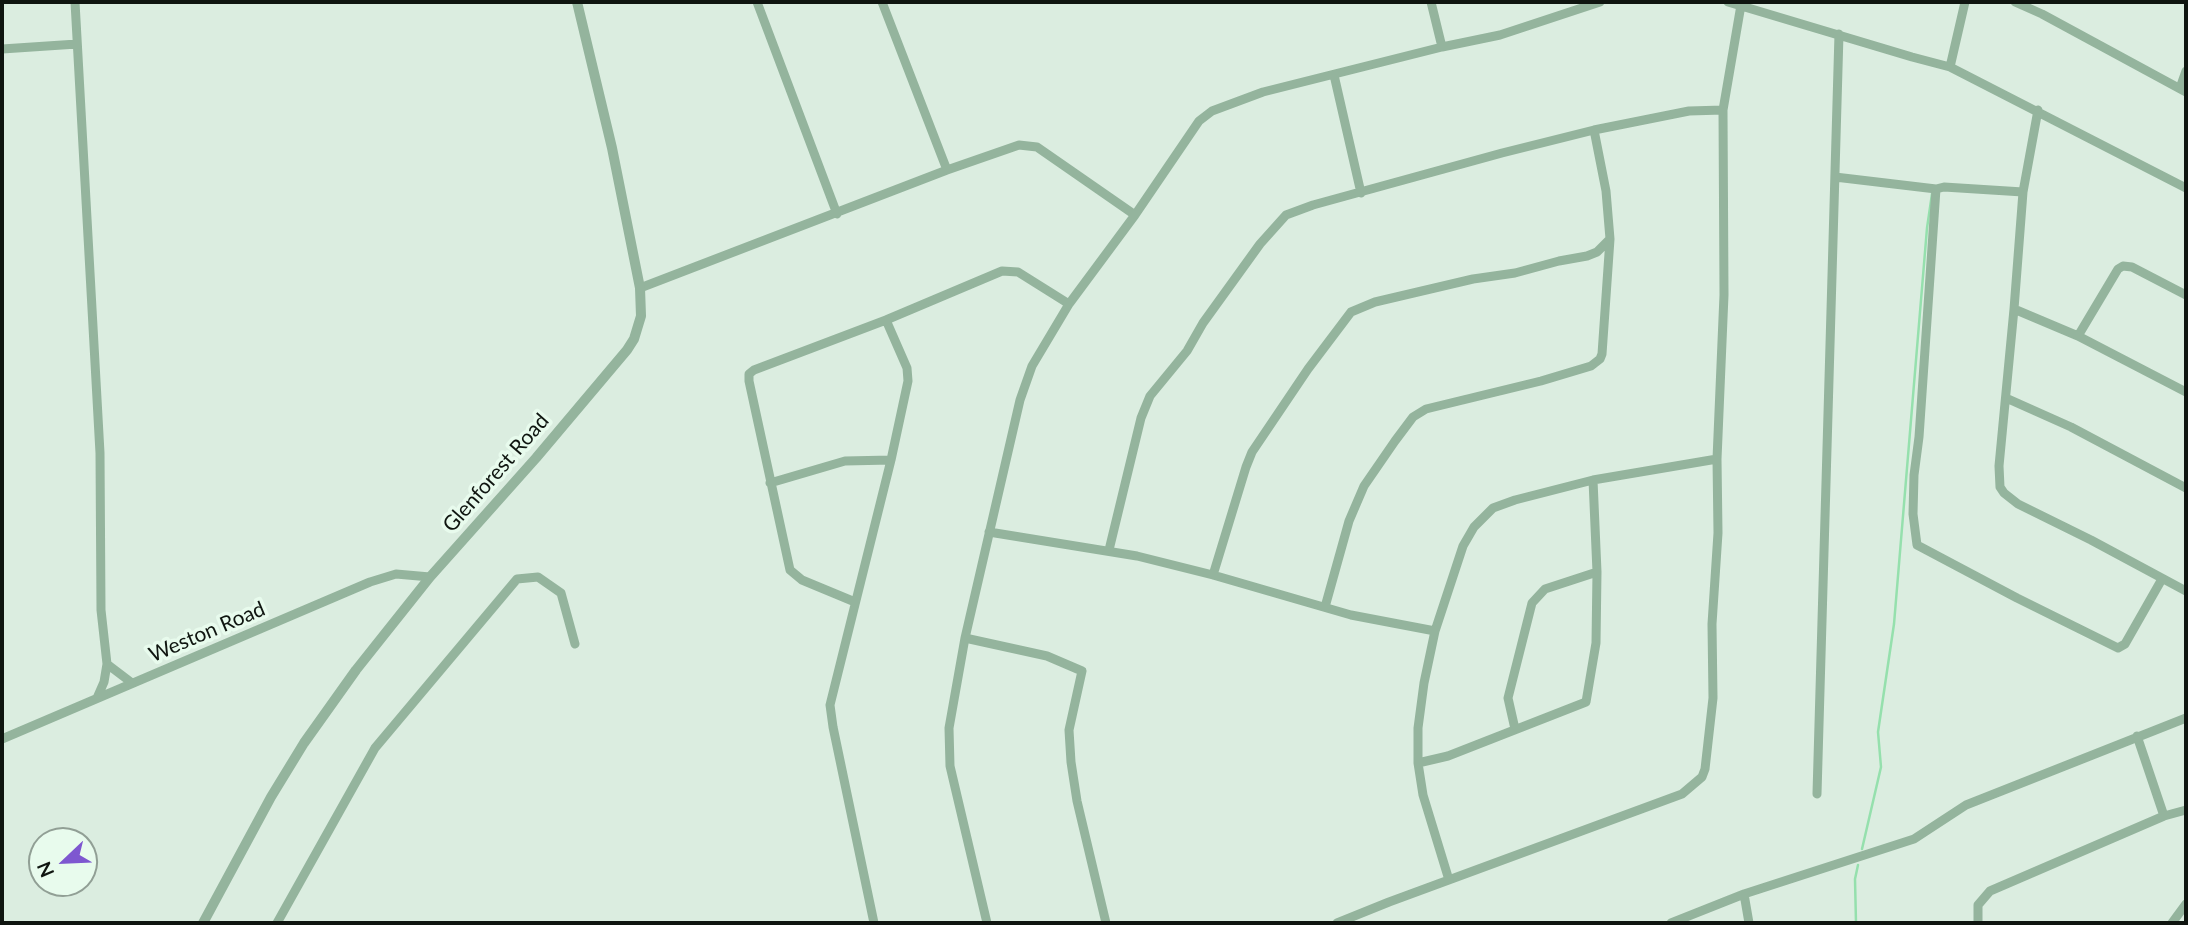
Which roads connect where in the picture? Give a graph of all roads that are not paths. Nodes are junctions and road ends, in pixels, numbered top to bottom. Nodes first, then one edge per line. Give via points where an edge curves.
1 (75, 2) edge
2 (577, 2) edge
3 (757, 2) edge
4 (882, 2) edge
5 (1432, 2) edge
6 (1600, 2) edge
7 (1728, 2) edge
8 (1965, 2) edge
9 (2015, 2) edge
10 (1741, 5) junction
11 (1839, 34) junction
12 (76, 44) junction
13 (1442, 47) junction
14 (2, 49) edge
15 (1951, 67) junction
16 (2186, 71) edge
17 (1334, 75) junction
18 (2183, 90) edge
19 (1723, 110) junction
20 (2038, 110) junction
21 (1594, 130) junction
22 (947, 170) junction
23 (1835, 177) junction
24 (2186, 188) edge
25 (1936, 189) junction
26 (1361, 192) junction
27 (2023, 192) junction
28 (836, 214) junction
29 (1136, 215) junction
30 (1610, 239) junction
31 (640, 288) junction
32 (2186, 295) edge
33 (1069, 304) junction
34 (2014, 309) junction
35 (886, 320) junction
36 (2078, 336) junction
37 (2186, 392) edge
38 (2006, 398) junction
39 (1717, 459) junction
40 (891, 460) junction
41 (1593, 480) junction
42 (770, 483) junction
43 (2186, 488) edge
44 (989, 532) junction
45 (1109, 551) junction
46 (1597, 572) junction
47 (1213, 575) junction
48 (430, 577) junction
49 (2162, 579) junction
50 (2186, 591) edge
51 (855, 602) junction
52 (1325, 607) junction
53 (1434, 631) junction
54 (965, 638) junction
55 (575, 644) dead end
56 (107, 664) junction
57 (132, 683) junction
58 (97, 698) junction
59 (2186, 718) edge
60 (1515, 729) junction
61 (2137, 736) junction
62 (2, 739) edge
63 (1418, 763) junction
64 (1818, 794) dead end
65 (2186, 810) edge
66 (2164, 816) junction
67 (1450, 880) junction
68 (1744, 894) junction
69 (2186, 904) edge
70 (1342, 922) edge
71 (203, 923) edge
72 (277, 923) edge
73 (874, 923) edge
74 (987, 923) edge
75 (1106, 923) edge
76 (1671, 923) edge
77 (1749, 923) edge
78 (1978, 923) edge
79 (2172, 923) edge

1 - 12 street
2 - 31 street, Glenforest Road
3 - 28 street
4 - 22 street
5 - 13 street
6 - 13 street via 1500,35
7 - 10 street
8 - 15 street
9 - 18 street
10 - 11 street
10 - 19 street
11 - 15 street
11 - 23 street
12 - 14 street
12 - 56 street via 100,453 101,610
13 - 17 street
15 - 20 street
16 - 18 street
17 - 26 street
17 - 29 street via 1263,92 1212,111 1199,121
19 - 21 street via 1689,111
19 - 39 street via 1724,295
20 - 24 street
20 - 27 street
21 - 26 street
21 - 30 street
22 - 28 street
22 - 29 street via 1027,145
23 - 25 street
23 - 64 street
25 - 27 street
25 - 49 street via 1914,475 1917,545 2118,648 2126,643
26 - 45 street via 1286,215 1260,244 1187,351 1154,388 1140,418
27 - 34 street
28 - 31 street
29 - 33 street
30 - 47 street via 1587,256 1375,302 1351,312 1252,452
30 - 52 street via 1602,354 1596,363 1426,408 1413,417 1364,486 1349,521
31 - 48 street, Glenforest Road via 639,327 627,350
32 - 36 street via 2133,267 2123,267
33 - 35 street via 1008,270
33 - 44 street via 1026,381
34 - 36 street
34 - 38 street
35 - 40 street via 908,374
35 - 42 street via 749,374
36 - 37 street
38 - 43 street
38 - 49 street via 1998,466 2004,493
39 - 41 street
39 - 67 street via 1713,698 1703,777 1682,794
40 - 42 street via 845,461
40 - 51 street
41 - 46 street
41 - 53 street via 1515,500 1484,516 1464,546
42 - 51 street via 793,575
44 - 45 street
44 - 54 street
45 - 47 street
46 - 60 street via 1545,589 1532,603 1508,698
46 - 60 street via 1596,643 1586,702
47 - 52 street
48 - 57 street, Weston Road via 385,577
48 - 71 street, Glenforest Road via 304,743
49 - 50 street
51 - 73 street via 831,695 831,716
52 - 53 street
53 - 63 street via 1419,717
54 - 74 street via 948,746
54 - 75 street via 1047,656 1082,671 1069,730 1071,762
55 - 72 street via 561,593 538,577 517,579 375,748
56 - 57 street
56 - 58 street
57 - 58 street, Weston Road
58 - 62 street, Weston Road
59 - 61 street
60 - 63 street
61 - 66 street
61 - 68 street via 1966,805 1914,839
63 - 67 street via 1423,795
65 - 66 street
66 - 78 street via 1990,891 1978,905
67 - 70 street
68 - 76 street
68 - 77 street
69 - 79 street

